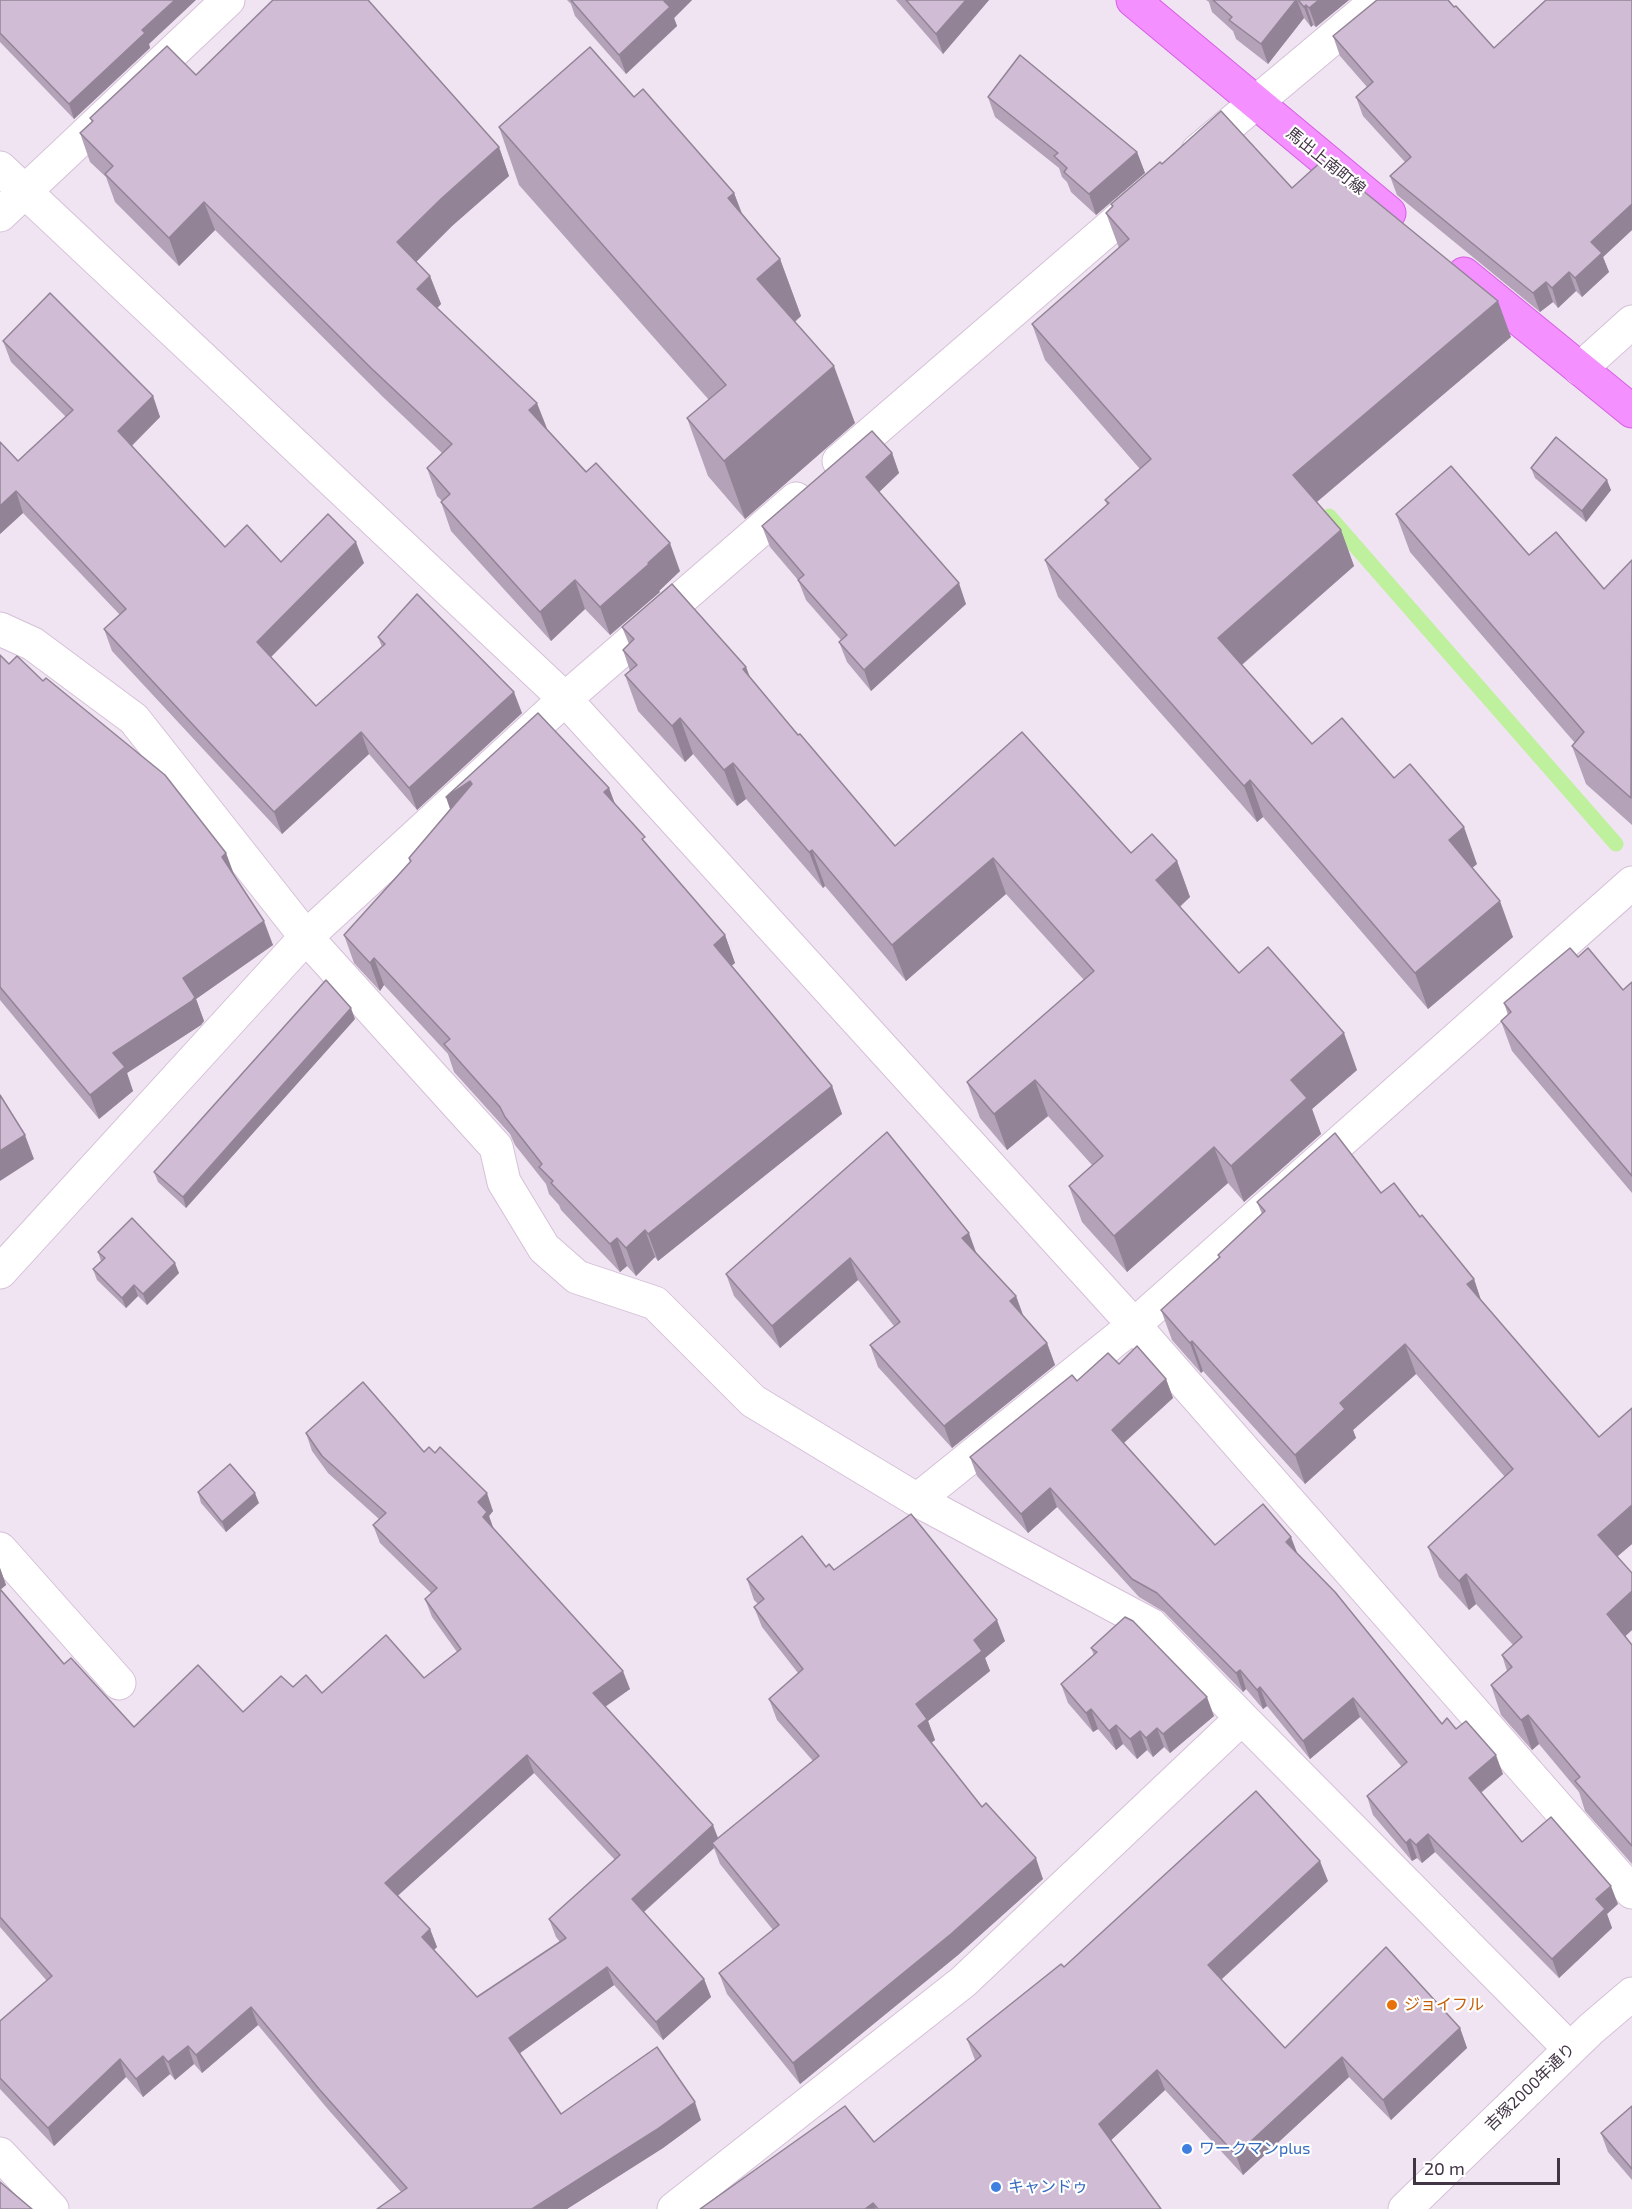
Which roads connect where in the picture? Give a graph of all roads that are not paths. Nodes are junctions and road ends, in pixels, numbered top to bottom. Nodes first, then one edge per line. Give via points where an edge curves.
1 (228, 0) edge
2 (1133, 0) edge
3 (1378, 0) edge
4 (1254, 103) junction
5 (0, 168) edge
6 (26, 191) junction
7 (0, 215) edge
8 (1408, 228) edge
9 (1444, 258) edge
10 (1632, 322) edge
11 (1580, 369) junction
12 (1632, 411) edge
13 (0, 629) edge
14 (565, 699) junction
15 (1632, 883) edge
16 (306, 937) junction
17 (0, 1272) edge
18 (1134, 1325) junction
19 (917, 1500) junction
20 (0, 1549) edge
21 (119, 1683) dead end
22 (1242, 1718) junction
23 (1632, 1892) edge
24 (1632, 1994) edge
25 (1570, 2049) junction
26 (0, 2154) edge
27 (52, 2209) edge
28 (674, 2209) edge
29 (1405, 2209) edge

1 - 6 street
2 - 4 main road, 馬出上南町線
3 - 4 street
4 - 8 main road, 馬出上南町線
4 - 14 street
5 - 6 street
6 - 7 street
6 - 14 street
9 - 11 main road
10 - 11 street
11 - 12 main road
13 - 16 street via 33,644 134,719
14 - 16 street
14 - 18 street
15 - 18 street
16 - 17 street
16 - 19 street via 496,1148 504,1182 544,1248 577,1277 655,1303 753,1401
18 - 19 street
18 - 23 street
19 - 22 street via 1151,1625
20 - 21 street
22 - 25 street
22 - 28 street via 963,1982
24 - 25 street, 吉塚2000年通り
25 - 29 street, 吉塚2000年通り
26 - 27 street

